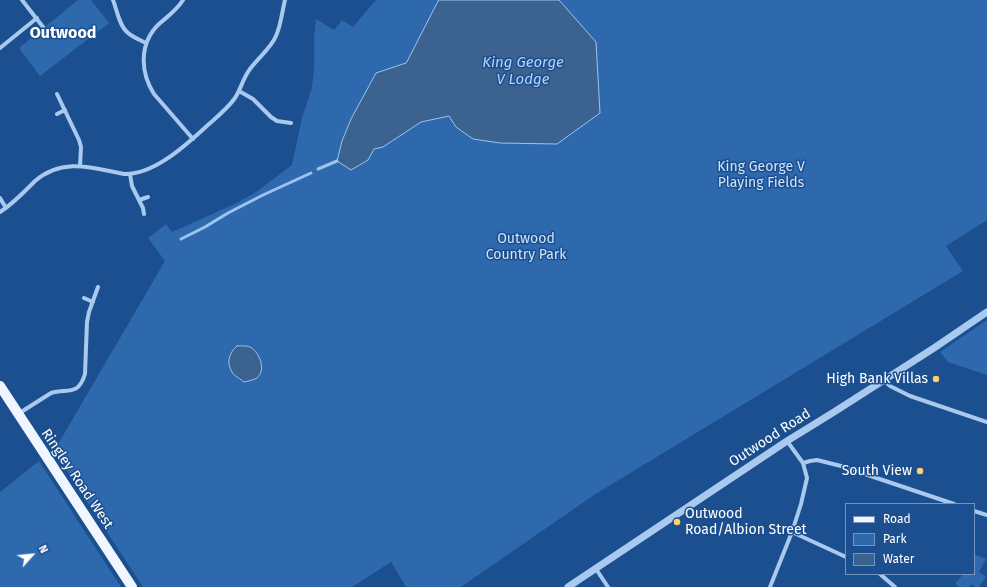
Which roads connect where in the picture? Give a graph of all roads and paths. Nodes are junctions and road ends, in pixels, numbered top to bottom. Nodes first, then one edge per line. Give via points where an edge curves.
1 (22, 0) edge
2 (113, 0) edge
3 (183, 0) edge
4 (284, 0) edge
5 (37, 18) junction
6 (43, 27) dead end
7 (146, 43) junction
8 (0, 48) edge
9 (239, 91) junction
10 (57, 94) dead end
11 (65, 110) junction
12 (57, 114) dead end
13 (277, 121) junction
14 (291, 123) dead end
15 (276, 127) dead end
16 (193, 139) junction
17 (80, 166) junction
18 (130, 174) junction
19 (148, 197) dead end
20 (0, 198) edge
21 (139, 200) junction
22 (6, 208) junction
23 (0, 212) edge
24 (144, 214) dead end
25 (98, 287) dead end
26 (84, 298) dead end
27 (93, 302) junction
28 (987, 312) edge
29 (883, 380) junction
30 (0, 386) edge
31 (18, 414) junction
32 (987, 422) edge
33 (787, 441) junction
34 (803, 463) junction
35 (951, 503) edge
36 (975, 511) edge
37 (987, 515) edge
38 (792, 532) junction
39 (845, 557) edge
40 (596, 569) junction
41 (881, 575) edge
42 (132, 587) edge
43 (568, 587) edge
44 (608, 587) edge
45 (770, 587) edge
46 (895, 587) edge

1 - 5 street
2 - 7 street via 123,28
3 - 7 street via 158,24
4 - 9 street via 276,36 247,72
5 - 6 street
5 - 8 street
7 - 16 street via 143,62 150,87
9 - 13 street via 253,99
9 - 16 street via 234,100
10 - 11 street
11 - 12 street
11 - 17 street via 81,147
13 - 14 street
13 - 15 street
16 - 18 street via 155,166
17 - 18 street
17 - 22 street via 64,166 45,174
18 - 21 street via 132,186
19 - 21 street
20 - 22 street
21 - 24 street
22 - 23 street
25 - 27 street
26 - 27 street
27 - 31 street via 87,322 83,380 75,389 51,393
28 - 29 street, Outwood Road
29 - 32 street via 910,396
29 - 33 street, Outwood Road
30 - 31 main road, Ringley Road West
31 - 42 main road, Ringley Road West
33 - 34 street
33 - 40 street, Outwood Road
34 - 35 street via 817,460 841,466
34 - 38 street via 807,478
36 - 37 street
38 - 39 street
38 - 45 street
40 - 43 street, Outwood Road
40 - 44 street
41 - 46 street

